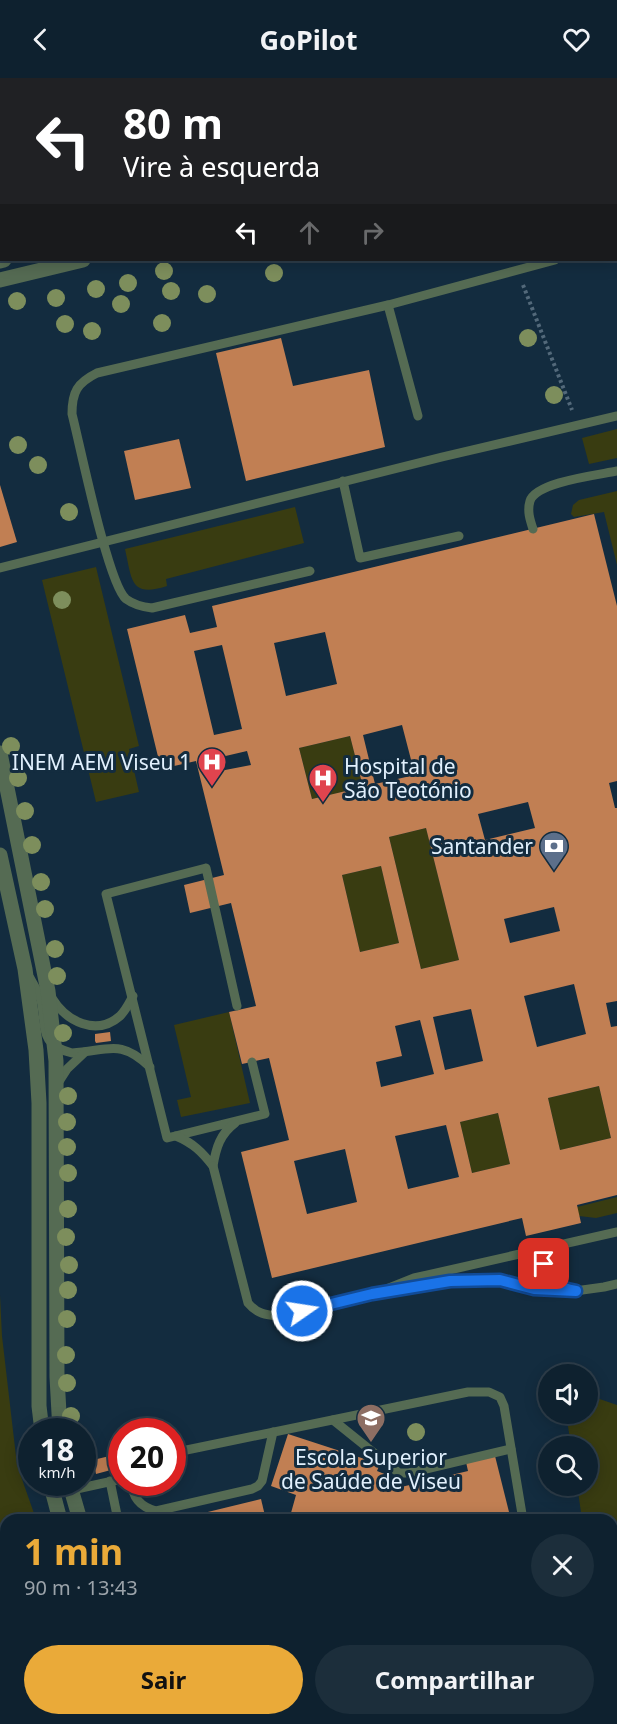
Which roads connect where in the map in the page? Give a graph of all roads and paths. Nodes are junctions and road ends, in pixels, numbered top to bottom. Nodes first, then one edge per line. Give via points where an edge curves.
1 (79, 261) edge
2 (551, 261) edge
3 (517, 270) junction
4 (0, 280) edge
5 (388, 305) junction
6 (418, 416) dead end
7 (617, 416) edge
8 (578, 426) junction
9 (617, 471) edge
10 (343, 482) junction
11 (533, 529) dead end
12 (459, 536) dead end
13 (103, 541) junction
14 (0, 568) edge
15 (310, 571) dead end
16 (0, 753) edge
17 (0, 855) edge
18 (25, 969) junction
19 (48, 991) junction
20 (133, 996) junction
21 (237, 1006) dead end
22 (55, 1046) junction
23 (85, 1052) junction
24 (252, 1062) dead end
25 (150, 1067) junction
26 (57, 1085) junction
27 (237, 1121) junction
28 (176, 1136) junction
29 (213, 1166) junction
30 (617, 1232) edge
31 (557, 1246) junction
32 (617, 1284) edge
33 (576, 1291) junction
34 (372, 1294) junction
35 (41, 1418) edge
36 (59, 1418) edge
37 (333, 1420) junction
38 (273, 1432) junction
39 (511, 1449) junction
40 (186, 1450) edge
41 (54, 1496) edge
42 (73, 1496) edge
43 (113, 1496) edge
44 (135, 1496) edge
45 (58, 1514) edge
46 (78, 1514) edge
47 (117, 1514) edge
48 (522, 1514) edge

1 - 4 street
2 - 3 lane
3 - 5 lane
3 - 8 path
5 - 6 lane
5 - 13 lane via 97,373 84,380 72,400 72,414
7 - 8 lane
8 - 10 lane
9 - 11 lane via 540,489 532,495 528,511
10 - 12 lane via 360,558
10 - 13 lane
13 - 14 lane
13 - 15 lane via 125,598 135,605 152,608
16 - 19 street
17 - 18 street
18 - 22 lane via 41,998 45,1033
18 - 35 street via 39,1103
19 - 20 lane via 59,1009 85,1025 114,1021
19 - 22 street
20 - 21 lane via 106,894 206,868
20 - 25 lane
22 - 23 lane via 72,1053
22 - 26 street
23 - 25 lane via 118,1047
23 - 26 lane
24 - 27 lane via 265,1114
25 - 28 lane via 167,1138
26 - 36 street
27 - 28 lane
27 - 29 lane via 221,1137
28 - 29 lane via 194,1145
29 - 34 lane via 248,1303 254,1310 279,1316
30 - 31 lane
31 - 33 lane via 546,1257 544,1272 555,1285
31 - 34 lane via 414,1278
32 - 33 lane
33 - 34 lane via 534,1289 500,1280 471,1280
37 - 38 lane
37 - 39 lane via 399,1473
37 - 39 lane via 468,1392 489,1392 500,1397 504,1406
38 - 40 lane
38 - 44 lane via 262,1480 252,1489 156,1511 141,1505
39 - 48 lane
41 - 45 street
42 - 46 street
43 - 47 lane

